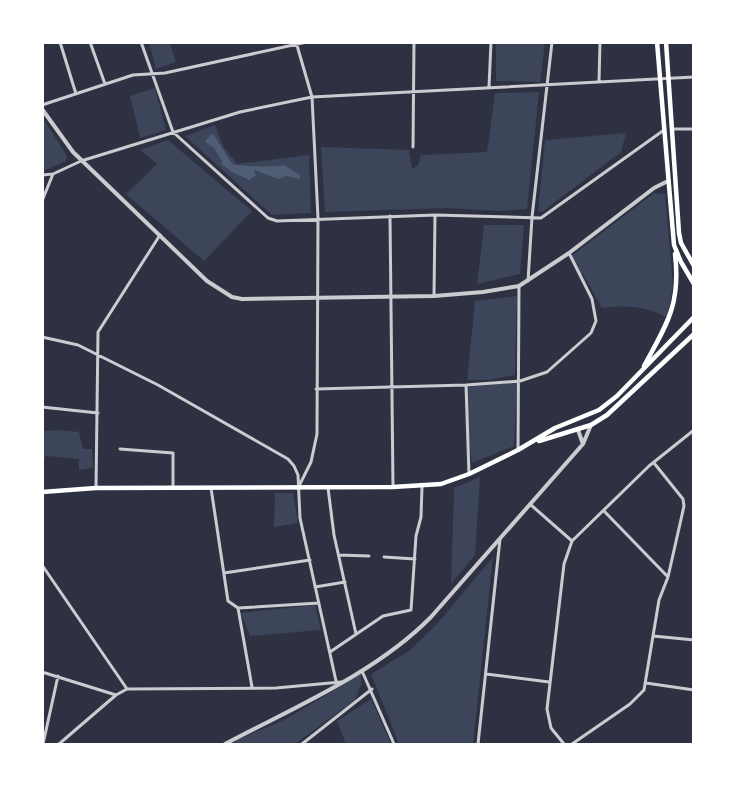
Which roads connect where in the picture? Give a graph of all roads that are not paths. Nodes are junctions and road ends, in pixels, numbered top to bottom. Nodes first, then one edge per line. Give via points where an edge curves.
1 (60, 42) edge
2 (90, 42) edge
3 (140, 42) edge
4 (307, 42) edge
5 (414, 42) edge
6 (490, 42) edge
7 (552, 42) edge
8 (600, 42) edge
9 (657, 42) edge
10 (666, 42) edge
11 (297, 44) edge
12 (153, 73) junction
13 (694, 77) edge
14 (668, 78) junction
15 (660, 79) junction
16 (599, 82) junction
17 (105, 84) junction
18 (547, 85) junction
19 (489, 87) junction
20 (414, 91) junction
21 (76, 94) junction
22 (312, 98) junction
23 (42, 105) edge
24 (42, 109) edge
25 (694, 129) edge
26 (664, 130) junction
27 (672, 130) junction
28 (173, 132) junction
29 (413, 147) dead end
30 (81, 160) junction
31 (53, 174) junction
32 (42, 175) edge
33 (668, 181) junction
34 (42, 201) edge
35 (435, 215) junction
36 (390, 216) junction
37 (318, 218) junction
38 (532, 218) junction
39 (160, 234) junction
40 (674, 245) junction
41 (569, 253) junction
42 (694, 266) edge
43 (528, 282) junction
44 (694, 284) edge
45 (519, 286) junction
46 (391, 296) junction
47 (434, 296) junction
48 (317, 298) junction
49 (694, 317) edge
50 (694, 334) edge
51 (42, 337) edge
52 (97, 354) junction
53 (642, 370) junction
54 (520, 381) junction
55 (466, 385) junction
56 (393, 387) junction
57 (316, 389) junction
58 (42, 407) edge
59 (98, 413) junction
60 (585, 415) junction
61 (574, 420) junction
62 (591, 425) junction
63 (578, 430) junction
64 (694, 430) edge
65 (534, 442) junction
66 (583, 444) junction
67 (120, 449) dead end
68 (518, 450) junction
69 (654, 463) junction
70 (469, 474) junction
71 (422, 487) junction
72 (96, 488) junction
73 (173, 488) junction
74 (211, 488) junction
75 (297, 488) junction
76 (328, 488) junction
77 (393, 488) junction
78 (42, 492) edge
79 (531, 505) junction
80 (604, 511) junction
81 (500, 538) junction
82 (572, 541) junction
83 (339, 555) junction
84 (369, 556) dead end
85 (384, 557) dead end
86 (415, 559) junction
87 (310, 560) junction
88 (42, 565) edge
89 (224, 572) junction
90 (668, 577) junction
91 (345, 582) junction
92 (315, 587) junction
93 (319, 603) junction
94 (238, 608) junction
95 (356, 634) junction
96 (653, 636) junction
97 (694, 640) edge
98 (330, 652) junction
99 (362, 670) junction
100 (42, 672) edge
101 (486, 674) junction
102 (58, 676) junction
103 (338, 681) junction
104 (549, 682) junction
105 (646, 684) junction
106 (252, 688) junction
107 (127, 689) junction
108 (372, 689) junction
109 (694, 690) edge
110 (116, 695) junction
111 (43, 744) edge
112 (59, 744) edge
113 (225, 744) edge
114 (302, 744) edge
115 (394, 744) edge
116 (478, 744) edge
117 (564, 744) edge
118 (572, 744) edge

1 - 21 street
2 - 17 street
3 - 12 street
4 - 11 street
5 - 20 street
6 - 19 street
7 - 18 street
8 - 16 street
9 - 15 main road
10 - 14 main road
11 - 12 street via 165,74
11 - 22 street
12 - 17 street via 133,75
12 - 28 street
13 - 14 street
14 - 15 street
14 - 27 main road
15 - 16 street
15 - 26 main road
16 - 18 street
17 - 21 street
18 - 19 street
18 - 38 street
19 - 20 street
20 - 22 street
20 - 29 street
21 - 23 street
22 - 28 street via 240,112
22 - 37 street
24 - 30 street
25 - 27 street
26 - 33 main road
26 - 38 street via 541,218
27 - 42 main road via 679,233
28 - 30 street
28 - 37 street via 268,218
30 - 31 street
30 - 39 street
31 - 32 street
31 - 34 street
33 - 40 main road
33 - 41 street via 654,188
35 - 36 street
35 - 38 street
35 - 47 street
36 - 37 street
36 - 46 street
37 - 48 street
38 - 43 street
39 - 48 street via 207,281 232,297 253,300
39 - 52 street via 98,332
40 - 44 main road
40 - 53 main road via 677,279 674,307
41 - 43 street
41 - 54 street via 592,299 596,321 592,333 547,372
43 - 45 street
45 - 47 street
45 - 54 street
46 - 47 street
46 - 48 street
46 - 56 street
48 - 57 street
49 - 53 main road
50 - 62 main road via 607,415
51 - 52 street via 78,345
52 - 59 street
52 - 75 street via 288,459 298,475
53 - 60 main road via 617,396 599,410
54 - 55 street
54 - 68 street
55 - 56 street
55 - 70 street
56 - 57 street
56 - 77 street
57 - 75 street via 315,450
58 - 59 street
59 - 72 street
60 - 61 main road
60 - 62 main road
61 - 63 main road
61 - 65 main road
62 - 63 main road
62 - 66 street
63 - 65 main road
63 - 66 street
64 - 69 street
65 - 68 main road
66 - 79 street
67 - 73 street via 173,453
68 - 70 main road
69 - 80 street
69 - 90 street via 683,499 684,506
70 - 71 main road
71 - 77 main road
71 - 86 street
72 - 73 main road
72 - 78 main road
73 - 74 main road
74 - 75 main road
74 - 89 street
75 - 76 main road
75 - 87 street
76 - 77 main road
76 - 83 street
79 - 81 street
79 - 82 street
80 - 82 street
80 - 90 street
81 - 99 street via 420,628
81 - 101 street
82 - 104 street via 564,564
83 - 84 street
83 - 91 street
85 - 86 street
86 - 95 street via 411,610 383,616
87 - 89 street
87 - 92 street
88 - 107 street
89 - 94 street via 228,601
90 - 96 street
91 - 92 street
91 - 95 street
92 - 93 street
93 - 94 street
93 - 98 street
94 - 106 street
95 - 98 street
96 - 97 street
96 - 105 street
98 - 103 street
99 - 103 street
99 - 108 street
100 - 102 street
101 - 104 street
101 - 116 street
102 - 110 street
102 - 111 street
103 - 106 street via 284,688
103 - 113 street via 318,697
104 - 117 street via 548,718
105 - 109 street
105 - 118 street via 638,697
106 - 107 street
107 - 110 street
108 - 114 street
108 - 115 street
110 - 112 street

